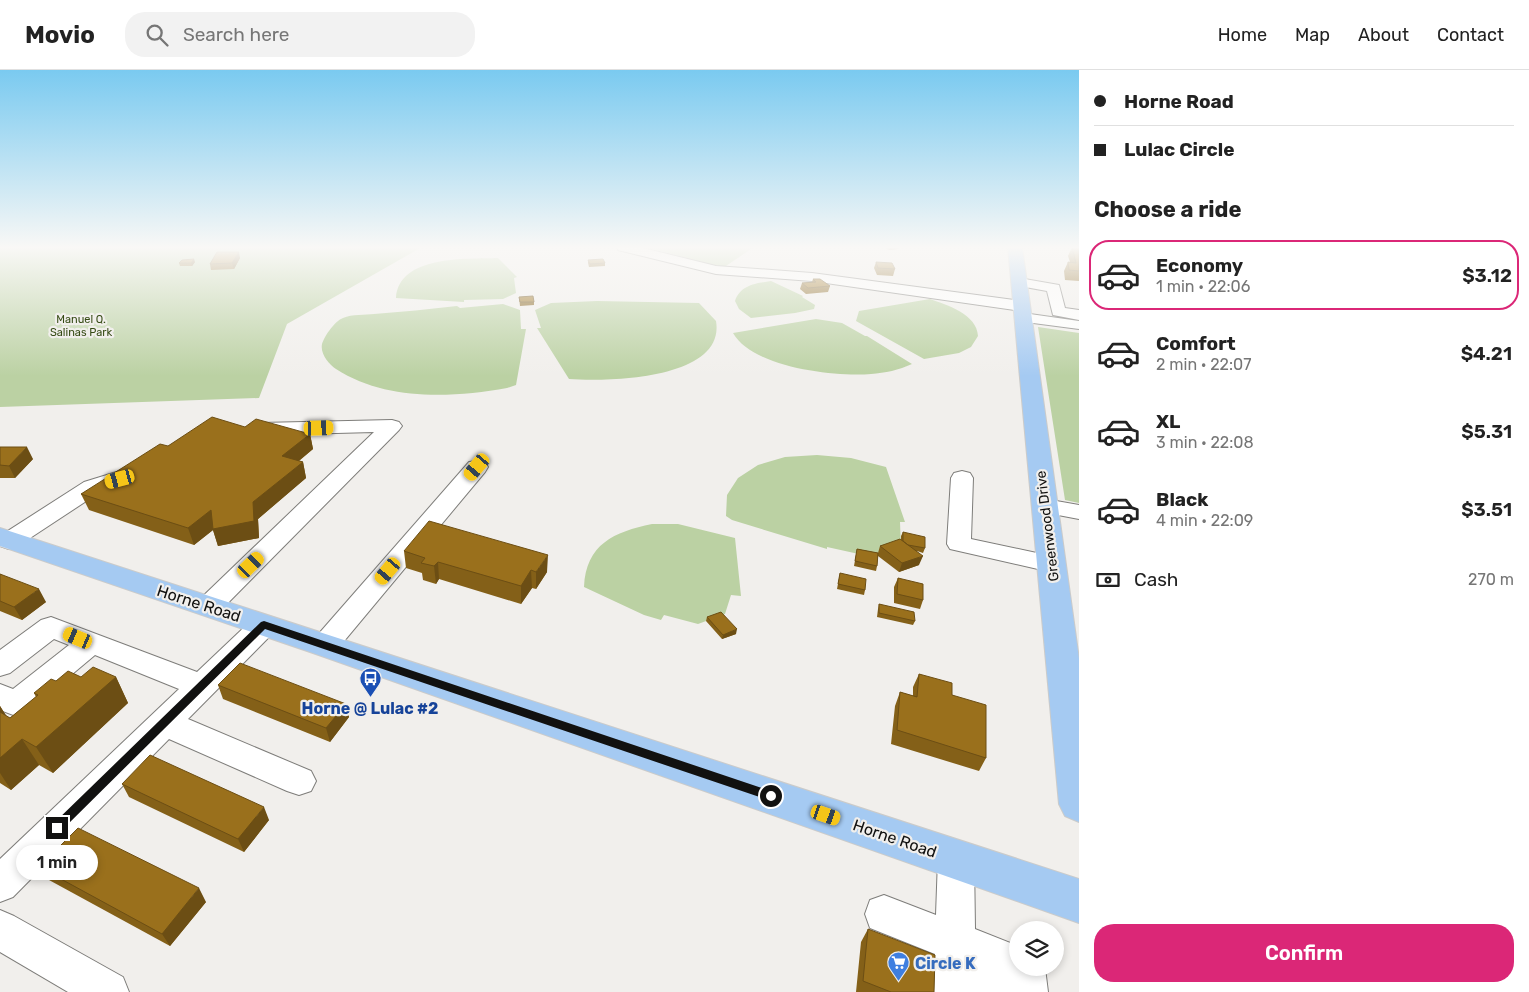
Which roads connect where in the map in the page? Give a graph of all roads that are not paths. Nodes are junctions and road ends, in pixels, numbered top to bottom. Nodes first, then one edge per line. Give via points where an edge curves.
1 (904, 290) edge
2 (1027, 290) edge
3 (1044, 290) edge
4 (1052, 290) edge
5 (1032, 308) junction
6 (1079, 314) edge
7 (1079, 326) edge
8 (239, 430) edge
9 (477, 467) dead end
10 (136, 468) edge
11 (962, 478) dead end
12 (1044, 506) junction
13 (1079, 512) edge
14 (4, 539) edge
15 (1051, 564) junction
16 (209, 606) junction
17 (264, 625) junction
18 (91, 643) junction
19 (325, 645) junction
20 (0, 665) edge
21 (1072, 685) edge
22 (202, 686) junction
23 (0, 696) edge
24 (164, 723) junction
25 (299, 781) dead end
26 (1079, 804) edge
27 (956, 859) junction
28 (0, 884) edge
29 (1079, 901) edge
30 (884, 914) dead end
31 (0, 930) edge
32 (994, 964) edge
33 (108, 992) edge
34 (955, 992) edge
35 (1027, 992) edge

1 - 5 street
2 - 5 main road, Greenwood Drive
3 - 5 street
4 - 5 street
5 - 6 street
5 - 7 street
5 - 12 main road, Greenwood Drive
8 - 16 street via 392,426
9 - 19 street
10 - 14 street via 120,479 92,487
11 - 15 street via 959,544
12 - 13 street
12 - 15 main road, Greenwood Drive
14 - 16 main road, Horne Road
15 - 21 main road, Greenwood Drive
16 - 17 main road, Horne Road
17 - 19 main road, Horne Road
17 - 22 street
18 - 20 street via 51,627
18 - 22 street
18 - 23 street via 16,704
19 - 27 main road, Horne Road
21 - 26 main road, Greenwood Drive
22 - 24 street
24 - 25 street
24 - 28 street
27 - 29 main road, Horne Road
27 - 32 street
30 - 32 street
31 - 33 street
32 - 34 street
32 - 35 street via 1026,970

